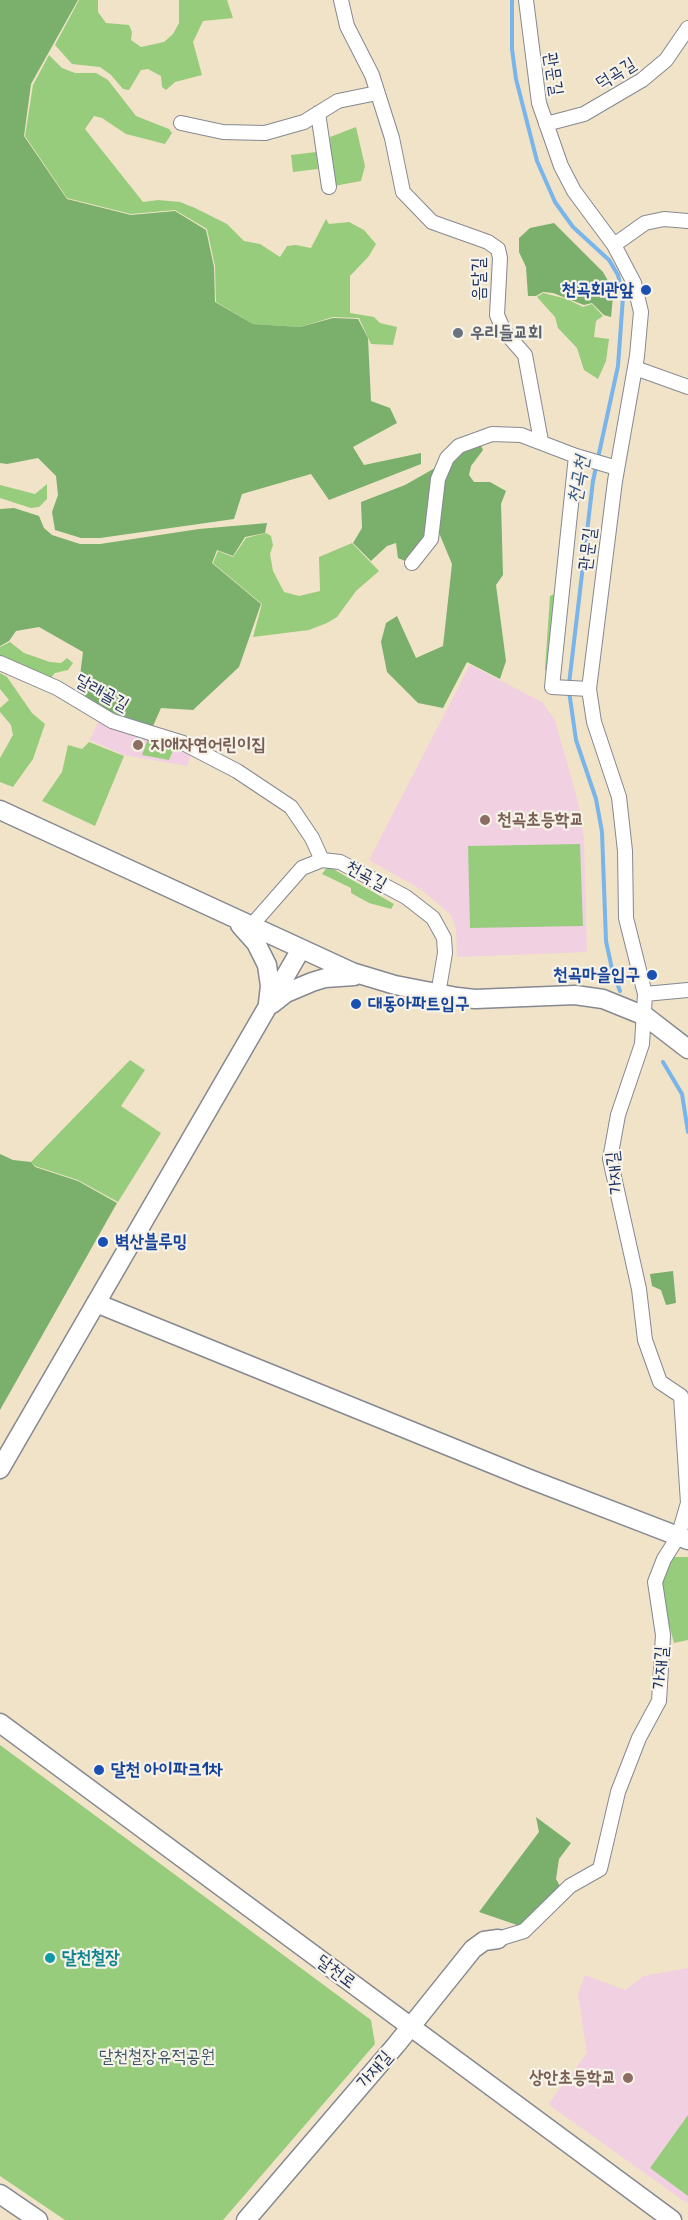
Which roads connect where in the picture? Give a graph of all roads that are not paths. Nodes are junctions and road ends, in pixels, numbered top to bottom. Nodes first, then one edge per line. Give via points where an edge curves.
1 (341, 0) edge
2 (526, 0) edge
3 (688, 28) edge
4 (377, 93) junction
5 (318, 113) junction
6 (181, 123) dead end
7 (546, 124) junction
8 (329, 187) dead end
9 (688, 221) edge
10 (614, 245) junction
11 (635, 368) junction
12 (688, 387) edge
13 (540, 441) junction
14 (579, 458) junction
15 (613, 467) junction
16 (412, 563) dead end
17 (0, 663) edge
18 (586, 689) junction
19 (0, 810) edge
20 (322, 860) junction
21 (230, 916) junction
22 (251, 926) junction
23 (301, 949) junction
24 (372, 978) junction
25 (688, 990) edge
26 (438, 994) junction
27 (645, 994) junction
28 (266, 1009) junction
29 (645, 1016) junction
30 (688, 1049) edge
31 (96, 1303) junction
32 (0, 1469) edge
33 (683, 1538) edge
34 (0, 1723) edge
35 (498, 1939) joint
36 (410, 2028) junction
37 (0, 2194) edge
38 (38, 2220) edge
39 (246, 2220) edge
40 (672, 2220) edge

1 - 4 street, 음달길 via 347,26
2 - 7 street, 관문길 via 537,92
3 - 7 street, 덕곡길 via 666,60 642,80 584,114
4 - 5 street via 338,101
4 - 13 street, 음달길 via 407,198 435,224 498,249 497,315 504,331 525,356
5 - 6 street via 303,122 264,133 224,132
5 - 8 street
7 - 10 street, 관문길 via 574,191
9 - 10 street via 645,222
10 - 11 street, 관문길 via 639,297
11 - 12 street
11 - 15 street, 관문길
13 - 14 street
13 - 16 street via 521,435 492,434 452,452 438,479 431,539
14 - 15 street
14 - 18 street via 552,687
15 - 18 street, 관문길
17 - 20 street, 달래골길 via 57,688 112,721 183,743 237,771 291,807
18 - 27 street, 관문길 via 619,798 626,851 626,918
19 - 21 street
20 - 22 street, 천곡길 via 294,874
20 - 26 street, 천곡길 via 340,862 385,885 424,908 433,918 444,938 445,953
21 - 22 street
21 - 28 street via 256,943 267,965 270,986
22 - 23 street
23 - 24 street
23 - 28 street
24 - 26 street
24 - 28 street via 339,976 312,982 286,993
25 - 27 street
26 - 29 street via 475,999 574,995 619,1004
27 - 29 street, 관문길
28 - 31 street
29 - 30 street
29 - 33 street, 가재길 via 640,1054 618,1115 610,1159 639,1289 645,1340 660,1382 680,1393 682,1399 688,1503
31 - 32 street
31 - 33 street
33 - 35 street, 가재길 via 664,1559 656,1582 663,1635 659,1701 639,1738 618,1792 600,1869 570,1886 524,1931
34 - 36 street, 달천로
35 - 36 street, 가재길 via 484,1941 473,1949
36 - 39 street, 가재길
36 - 40 street, 달천로
37 - 38 street

